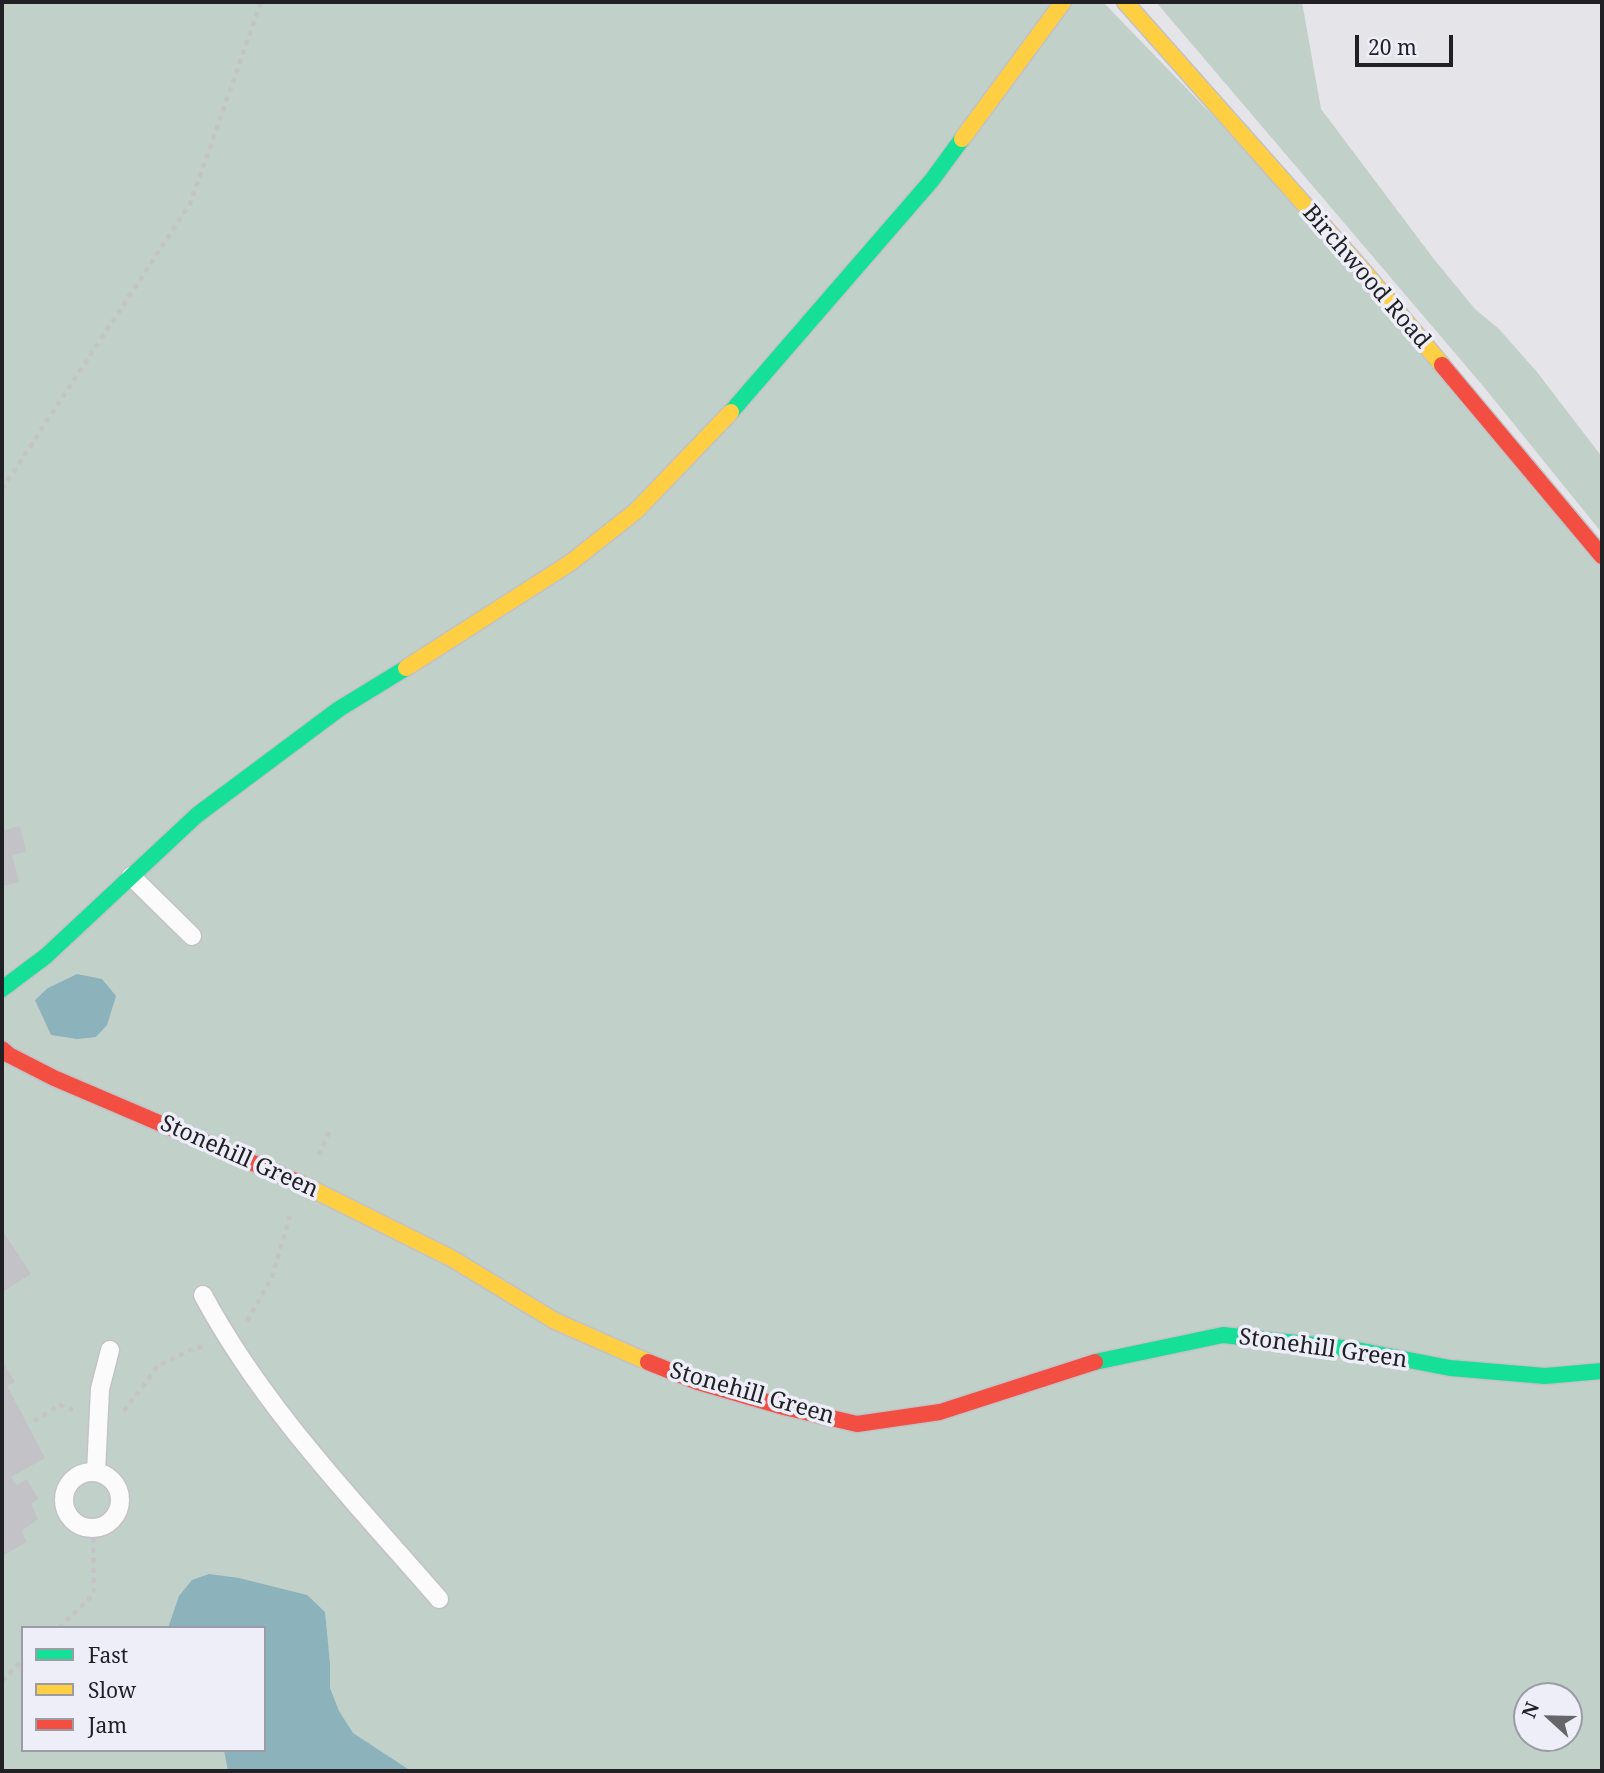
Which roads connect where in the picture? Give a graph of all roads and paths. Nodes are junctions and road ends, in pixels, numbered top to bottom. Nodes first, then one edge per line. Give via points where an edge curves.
1 (261, 2) edge
2 (1063, 2) edge
3 (1125, 2) edge
4 (2, 489) edge
5 (1602, 556) edge
6 (131, 876) junction
7 (192, 936) dead end
8 (2, 989) edge
9 (2, 1049) edge
10 (304, 1185) junction
11 (203, 1296) dead end
12 (227, 1340) junction
13 (110, 1350) dead end
14 (1602, 1371) edge
15 (97, 1419) junction
16 (34, 1421) dead end
17 (96, 1472) junction
18 (93, 1528) junction
19 (439, 1599) dead end
20 (62, 1626) edge
21 (21, 1662) edge
22 (2, 1681) edge

1 - 4 path via 190,204
2 - 6 street via 932,180 730,414 636,511 548,578 339,709 197,815
3 - 5 street, Birchwood Road via 1366,274
6 - 7 lane
6 - 8 street via 46,957
9 - 10 street, Stonehill Green via 54,1078
10 - 12 path via 272,1277 247,1321
10 - 14 street, Stonehill Green via 451,1258 555,1321 614,1348 698,1382 857,1424 940,1412 1093,1362 1223,1335 1352,1349 1463,1369 1545,1376
11 - 12 lane
12 - 15 path via 190,1350 158,1366 124,1411
12 - 19 lane via 299,1437
13 - 15 lane
15 - 16 path via 60,1405
15 - 17 lane
17 - 18 lane via 118,1488 120,1507 110,1522
17 - 18 lane via 71,1481 64,1498 69,1516 83,1527
18 - 20 path via 94,1594
21 - 22 path

